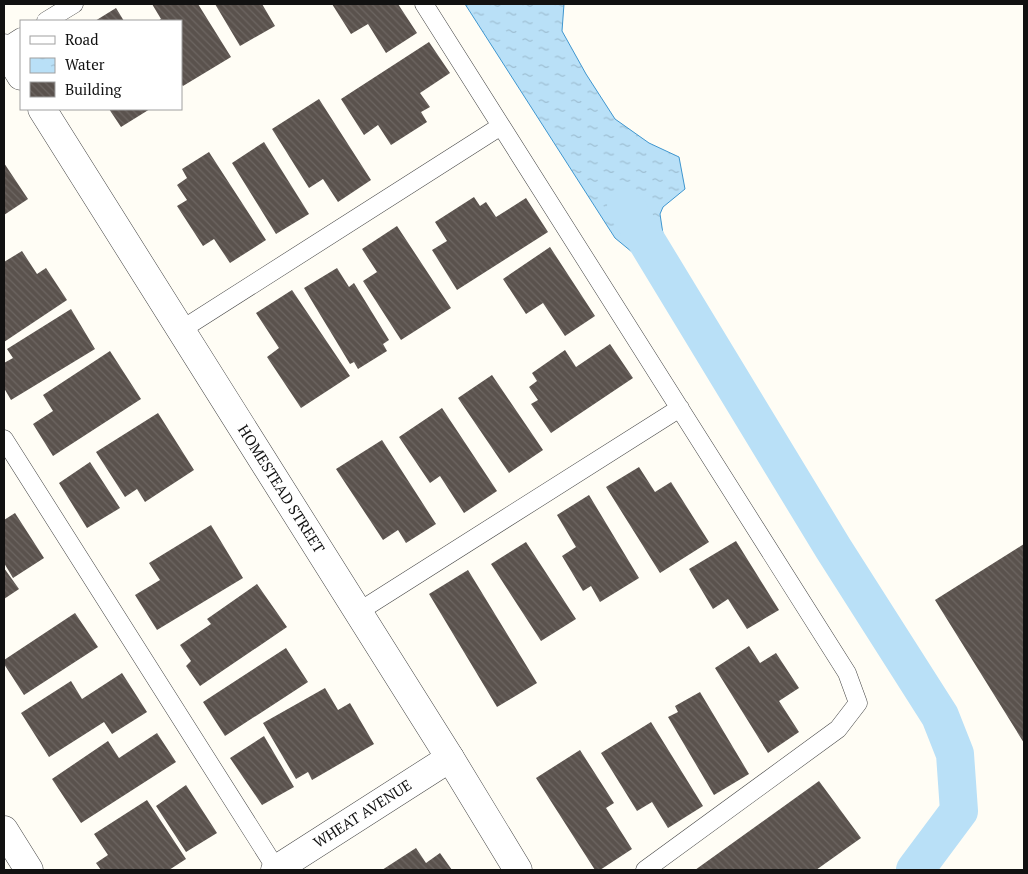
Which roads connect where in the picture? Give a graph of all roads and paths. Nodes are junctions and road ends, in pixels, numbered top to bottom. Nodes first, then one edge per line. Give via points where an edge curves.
1 (74, 4) edge
2 (424, 4) edge
3 (48, 20) edge
4 (20, 39) edge
5 (10, 64) edge
6 (43, 110) edge
7 (501, 126) junction
8 (181, 330) junction
9 (680, 408) junction
10 (4, 440) edge
11 (358, 612) junction
12 (450, 758) junction
13 (4, 830) edge
14 (29, 870) edge
15 (276, 870) edge
16 (518, 870) edge
17 (645, 870) edge

1 - 3 lane
2 - 7 lane
4 - 5 lane
6 - 8 street, HOMESTEAD STREET
7 - 8 lane
7 - 9 lane
8 - 11 street, HOMESTEAD STREET
9 - 11 lane
9 - 17 lane via 847,673 858,703 838,729
10 - 15 lane
11 - 12 street, HOMESTEAD STREET
12 - 15 street, WHEAT AVENUE
12 - 16 street, HOMESTEAD STREET
13 - 14 street

